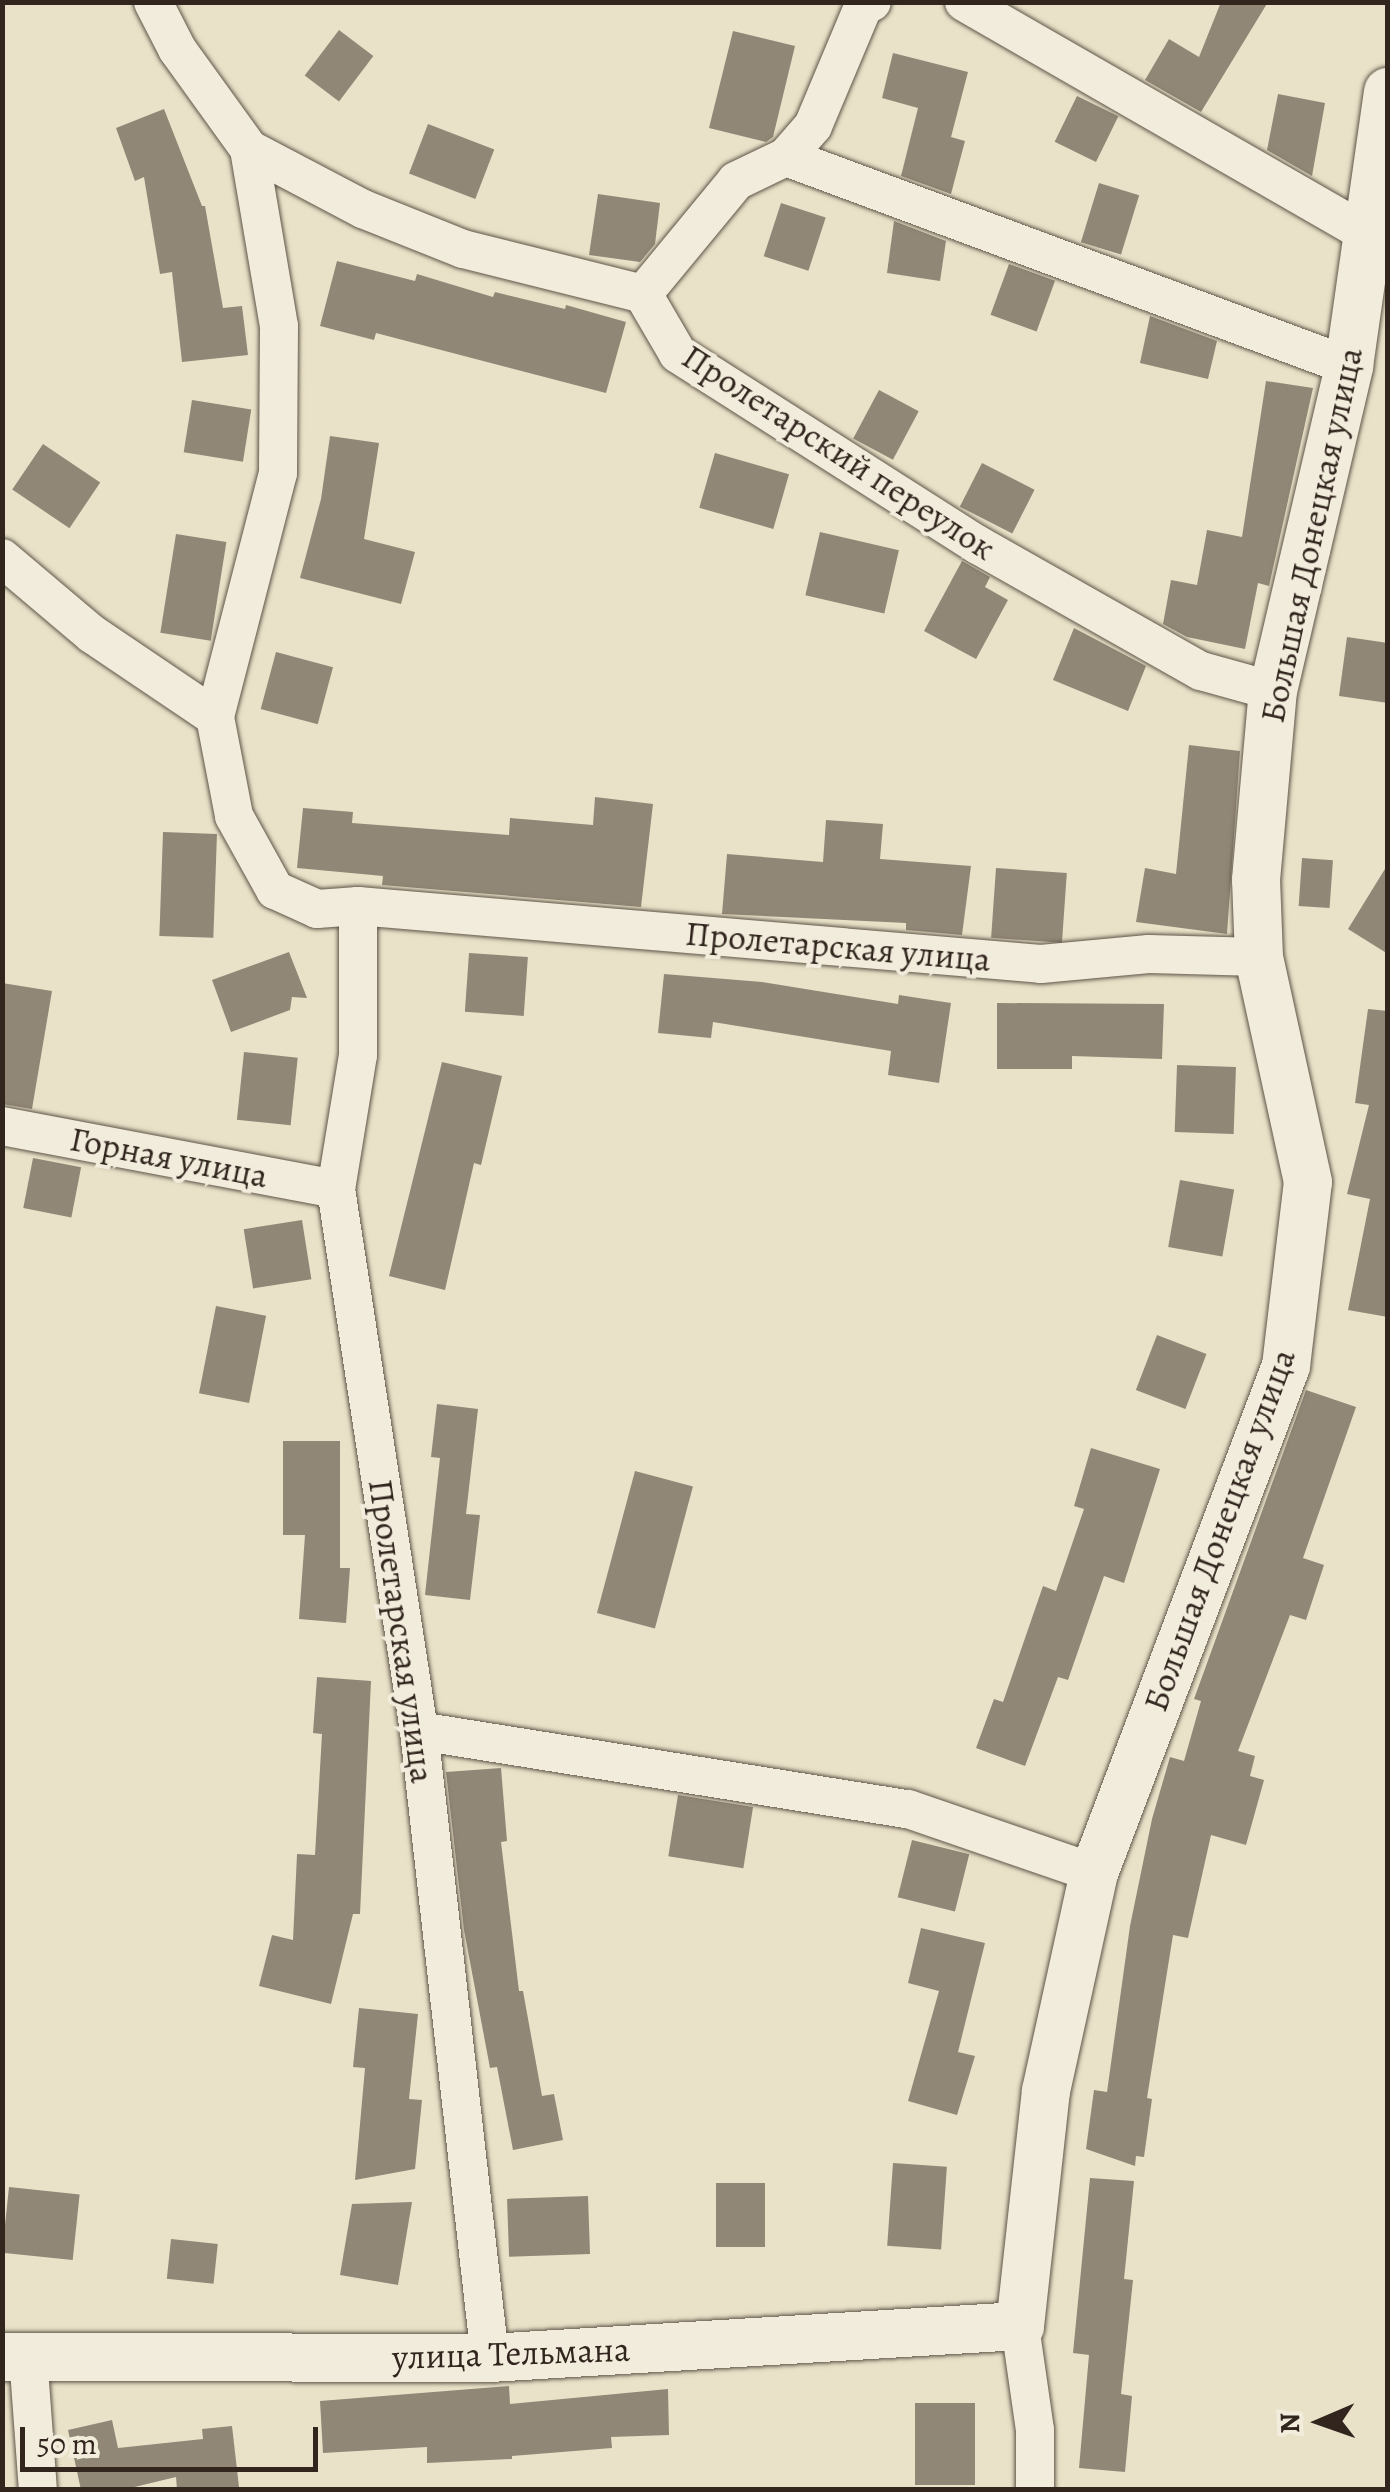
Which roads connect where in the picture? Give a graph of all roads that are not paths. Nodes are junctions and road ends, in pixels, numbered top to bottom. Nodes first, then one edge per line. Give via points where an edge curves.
1 (153, 2) edge
2 (872, 2) edge
3 (964, 2) edge
4 (1388, 92) edge
5 (249, 149) junction
6 (786, 156) junction
7 (1368, 234) junction
8 (643, 294) junction
9 (1349, 366) junction
10 (2, 558) edge
11 (1273, 692) junction
12 (215, 717) junction
13 (358, 906) junction
14 (1259, 957) junction
15 (2, 1126) edge
16 (336, 1189) junction
17 (419, 1731) junction
18 (1094, 1873) junction
19 (1020, 2326) junction
20 (15, 2356) edge
21 (490, 2358) junction
22 (38, 2490) edge
23 (1034, 2490) edge

1 - 5 street, Пролетарская улица via 177,49
2 - 6 street via 863,7 813,126
3 - 7 street
4 - 7 street, Большая Донецкая улица
5 - 8 street via 363,209 463,249
5 - 12 street, Пролетарская улица via 279,326 278,473
6 - 8 street via 736,181
6 - 9 street
7 - 9 street, Большая Донецкая улица
8 - 11 street, Пролетарский переулок via 678,354 978,545 1202,672
9 - 11 street, Большая Донецкая улица
10 - 12 street via 92,634
11 - 14 street, Большая Донецкая улица via 1256,880
12 - 13 street, Пролетарская улица via 234,816 275,890 317,910
13 - 14 street, Пролетарская улица via 1041,964 1149,954
13 - 16 street, Пролетарская улица via 358,1054
14 - 18 street, Большая Донецкая улица via 1308,1182 1286,1366
15 - 16 street, Горная улица
16 - 17 street, Пролетарская улица
17 - 18 street via 908,1809
17 - 21 street, Пролетарская улица
18 - 19 street, Большая Донецкая улица via 1046,2091
19 - 21 street, улица Тельмана
19 - 23 street, Большая Донецкая улица via 1034,2430
20 - 21 street, улица Тельмана
20 - 22 street

